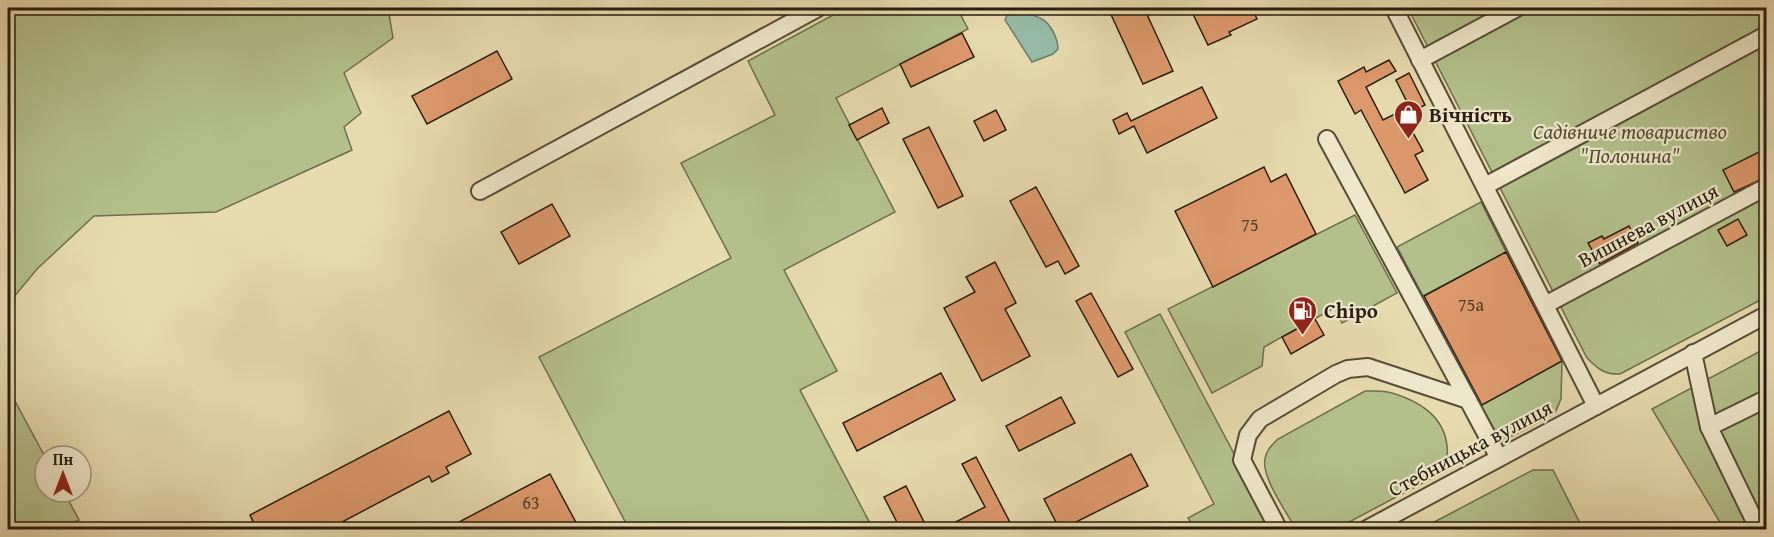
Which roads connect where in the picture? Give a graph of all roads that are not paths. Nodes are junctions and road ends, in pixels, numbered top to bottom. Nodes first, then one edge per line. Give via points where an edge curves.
1 (818, 8) edge
2 (1394, 8) edge
3 (1517, 8) edge
4 (1767, 35) edge
5 (1423, 58) junction
6 (1327, 139) dead end
7 (1487, 184) junction
8 (1767, 187) edge
9 (480, 191) dead end
10 (1548, 303) junction
11 (1767, 315) edge
12 (1693, 353) junction
13 (1767, 399) edge
14 (1468, 400) junction
15 (1596, 406) junction
16 (1709, 427) junction
17 (1499, 458) junction
18 (1279, 530) edge
19 (1365, 530) edge
20 (1760, 530) edge

1 - 9 street
2 - 5 street
3 - 5 street
4 - 7 street
5 - 7 street
6 - 14 street
7 - 10 street
8 - 10 street, Вишнева вулиця
10 - 15 street
11 - 12 street, Стебницька вулиця
12 - 15 street, Стебницька вулиця
12 - 16 street
13 - 16 street
14 - 17 street
14 - 18 street via 1358,367 1336,374 1260,419 1248,435 1242,459
15 - 17 street, Стебницька вулиця
16 - 20 street
17 - 19 street, Стебницька вулиця

